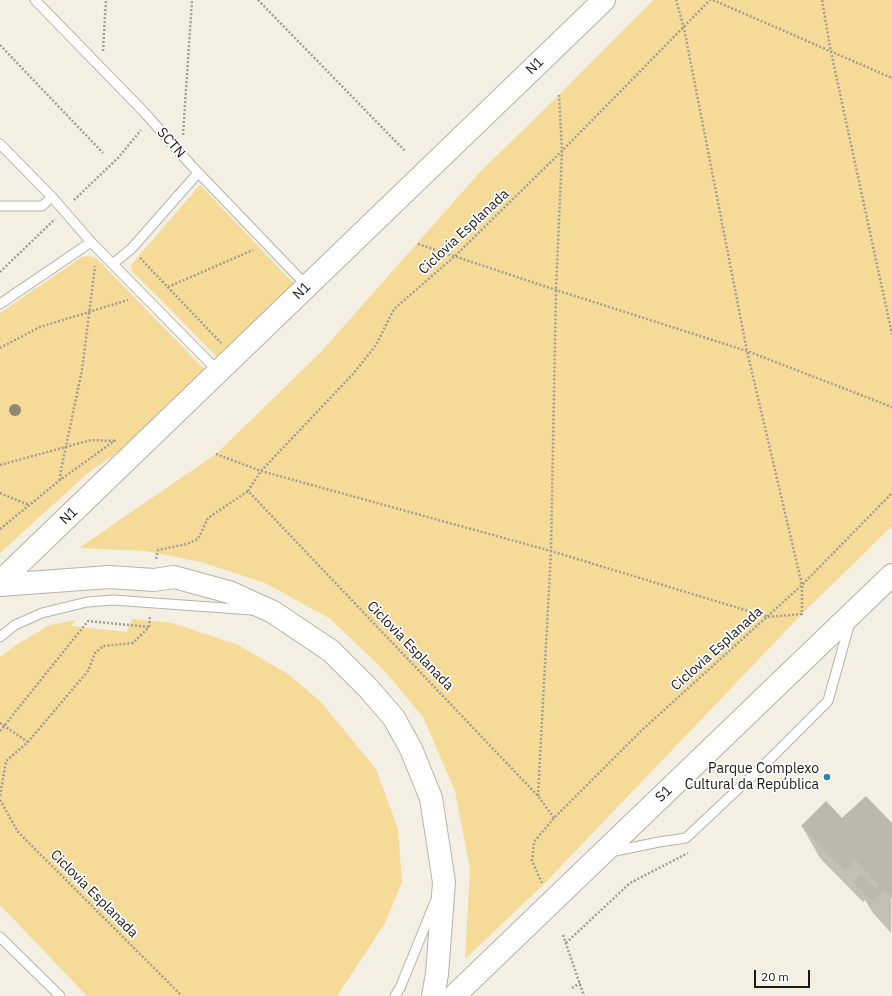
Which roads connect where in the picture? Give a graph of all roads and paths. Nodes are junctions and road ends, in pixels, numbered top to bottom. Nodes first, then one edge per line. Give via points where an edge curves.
1 (35, 0) edge
2 (106, 0) edge
3 (192, 0) edge
4 (258, 0) edge
5 (604, 0) edge
6 (676, 0) edge
7 (710, 0) edge
8 (713, 0) edge
9 (822, 0) edge
10 (684, 28) junction
11 (0, 45) edge
12 (831, 52) junction
13 (102, 68) junction
14 (892, 78) edge
15 (559, 95) dead end
16 (144, 126) dead end
17 (183, 137) dead end
18 (0, 144) edge
19 (405, 151) dead end
20 (562, 152) junction
21 (103, 153) dead end
22 (198, 173) junction
23 (52, 197) junction
24 (74, 200) dead end
25 (0, 206) edge
26 (55, 219) dead end
27 (91, 242) junction
28 (418, 244) dead end
29 (259, 247) dead end
30 (455, 256) junction
31 (96, 258) dead end
32 (140, 258) dead end
33 (114, 263) junction
34 (0, 272) edge
35 (307, 286) junction
36 (168, 287) junction
37 (556, 290) junction
38 (135, 298) dead end
39 (0, 304) edge
40 (90, 312) junction
41 (892, 334) edge
42 (224, 346) dead end
43 (0, 348) edge
44 (747, 350) junction
45 (216, 373) junction
46 (892, 407) edge
47 (121, 436) dead end
48 (115, 441) junction
49 (65, 448) junction
50 (216, 454) dead end
51 (0, 465) edge
52 (261, 471) junction
53 (60, 480) junction
54 (248, 491) junction
55 (0, 492) edge
56 (892, 493) edge
57 (29, 505) junction
58 (0, 529) edge
59 (551, 551) junction
60 (156, 558) dead end
61 (892, 575) edge
62 (0, 582) edge
63 (0, 585) edge
64 (802, 585) junction
65 (273, 612) junction
66 (853, 612) junction
67 (768, 617) junction
68 (0, 637) edge
69 (0, 723) edge
70 (5, 726) junction
71 (0, 731) edge
72 (28, 742) junction
73 (0, 796) edge
74 (538, 796) junction
75 (0, 800) edge
76 (554, 818) junction
77 (601, 854) junction
78 (444, 882) junction
79 (549, 905) junction
80 (563, 935) dead end
81 (0, 937) edge
82 (580, 984) junction
83 (572, 988) dead end
84 (60, 996) edge
85 (182, 996) edge
86 (394, 996) edge
87 (433, 996) edge
88 (454, 996) edge
89 (584, 996) edge

1 - 13 lane, SCTN
2 - 13 path
3 - 17 path
4 - 19 path
5 - 35 highway, N1
6 - 10 path
7 - 10 path, Ciclovia Esplanada
8 - 12 path
9 - 12 path
10 - 20 path, Ciclovia Esplanada
10 - 44 path
11 - 21 path
12 - 14 path
12 - 41 path
13 - 22 lane, SCTN
15 - 20 path
16 - 24 path via 118,158
18 - 23 lane
20 - 30 path, Ciclovia Esplanada
20 - 37 path
22 - 33 lane via 132,248
22 - 35 lane, SCTN
23 - 25 lane via 42,206
23 - 27 lane
26 - 34 path
27 - 33 lane
27 - 39 lane
28 - 30 path
29 - 36 path
30 - 37 path
30 - 52 path, Ciclovia Esplanada via 394,309 376,345 353,374
31 - 40 path
32 - 36 path
33 - 45 lane via 214,367
35 - 45 highway, N1
36 - 42 path
37 - 44 path
37 - 59 path
38 - 40 path
40 - 43 path via 40,327
40 - 49 path via 82,370
44 - 46 path
44 - 64 path
45 - 62 highway, N1
47 - 48 path
48 - 49 path via 91,440
48 - 53 path
49 - 51 path
49 - 53 path
50 - 52 path
52 - 54 path, Ciclovia Esplanada
52 - 59 path
53 - 57 path
54 - 60 path, Ciclovia Esplanada via 208,518 198,539 158,550
54 - 74 path, Ciclovia Esplanada
55 - 57 path
56 - 64 path, Ciclovia Esplanada
57 - 58 path
59 - 67 path
59 - 74 path
61 - 66 highway, S1
63 - 65 highway via 109,577 154,580 174,577 229,592
64 - 67 path, Ciclovia Esplanada
64 - 67 path via 802,614
65 - 68 lane via 113,600 87,602 42,613 15,624
65 - 78 highway via 331,651 394,718 411,748 431,798
66 - 77 highway, S1
66 - 77 lane via 828,702 769,760 686,838
67 - 76 path, Ciclovia Esplanada via 641,731
69 - 70 path
70 - 71 path
70 - 72 path
70 - 72 path via 88,621 149,627 133,643 102,646 95,653 88,671
72 - 73 path via 6,761
74 - 76 path, Ciclovia Esplanada
75 - 85 path, Ciclovia Esplanada via 18,832
76 - 79 path, Ciclovia Esplanada via 534,842 532,862
77 - 79 highway, S1
78 - 86 lane via 400,988
78 - 87 highway via 438,967
79 - 88 highway, S1
80 - 82 path
81 - 84 lane
82 - 83 path
82 - 89 path

